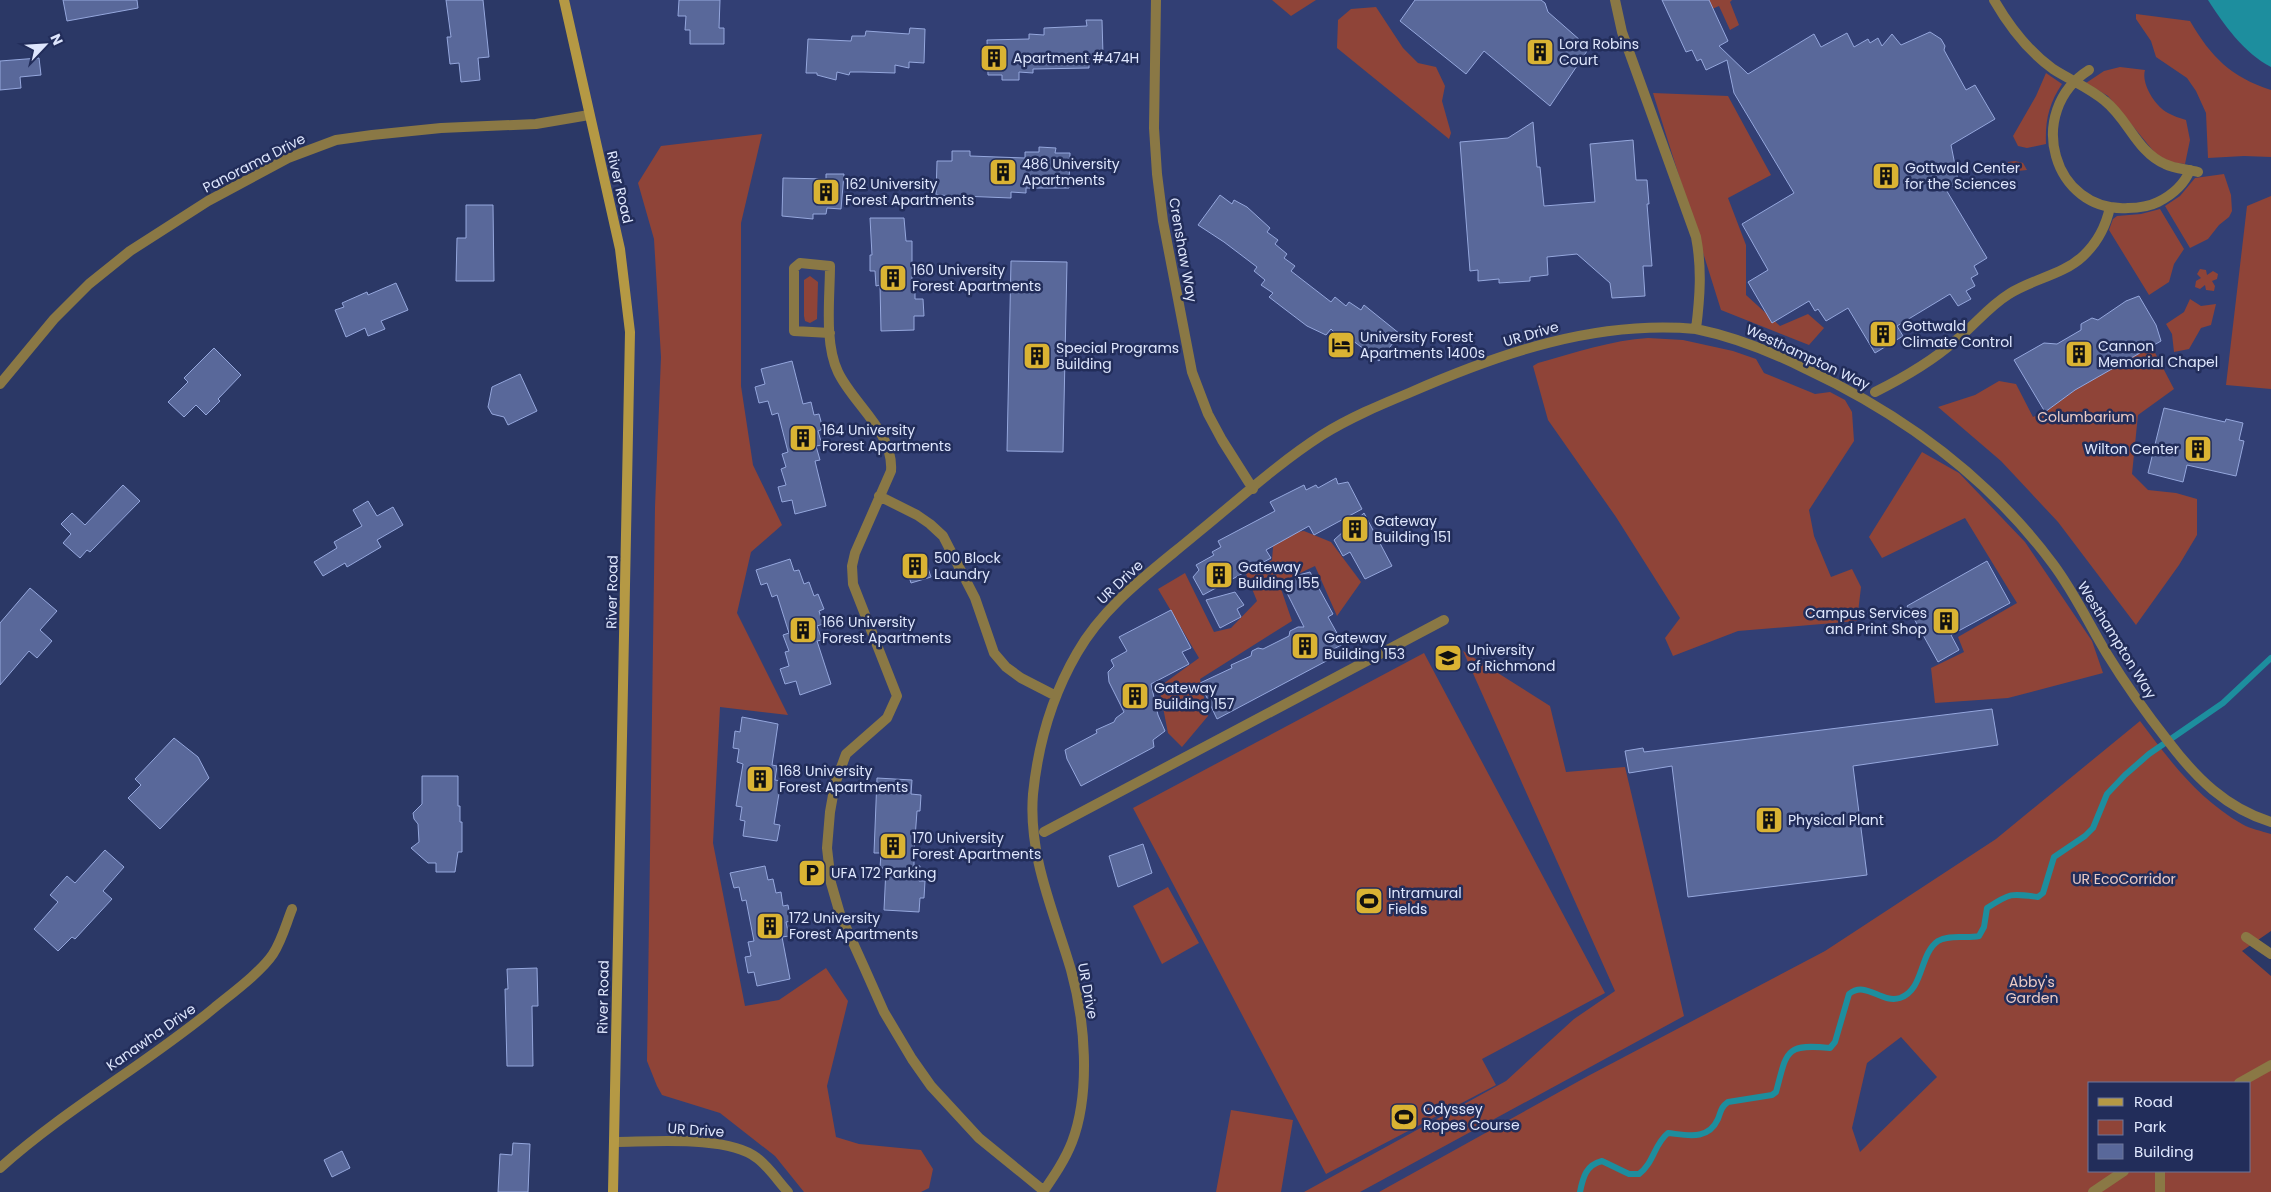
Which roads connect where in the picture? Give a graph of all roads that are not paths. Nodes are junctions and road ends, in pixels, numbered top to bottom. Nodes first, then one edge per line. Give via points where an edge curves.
1 (564, 0) edge
2 (1156, 0) edge
3 (1615, 0) edge
4 (1994, 0) edge
5 (2089, 70) dead end
6 (2074, 82) junction
7 (589, 115) junction
8 (2110, 207) junction
9 (1696, 328) junction
10 (830, 333) junction
11 (0, 384) edge
12 (1875, 392) dead end
13 (1252, 488) junction
14 (880, 496) junction
15 (1444, 620) dead end
16 (1056, 696) junction
17 (2271, 822) edge
18 (1044, 832) dead end
19 (292, 909) dead end
20 (2246, 937) dead end
21 (2271, 954) edge
22 (2271, 1065) edge
23 (2241, 1082) edge
24 (614, 1142) junction
25 (0, 1168) edge
26 (2123, 1172) edge
27 (2160, 1172) edge
28 (1043, 1191) edge
29 (613, 1192) edge
30 (788, 1192) edge
31 (2093, 1192) edge
32 (2160, 1192) edge

1 - 7 main road, River Road
2 - 13 street, Crenshaw Way via 1154,128 1163,221 1192,372 1222,440
3 - 9 street via 1625,41 1696,237 1701,276
4 - 6 street via 2028,48
5 - 6 street
6 - 8 street via 2054,113 2053,148 2072,186 2090,199
6 - 8 street via 2095,92 2114,108 2138,142 2155,158 2165,164 2194,171 2178,188 2151,206
7 - 11 street, Panorama Drive via 536,124 441,128 336,140 288,158 208,201 130,251 89,284 54,319
7 - 24 main road, River Road via 620,249 630,332
8 - 12 street via 2104,228 2082,257 2062,270 2010,293 1925,364
9 - 13 street, UR Drive via 1645,326 1598,331 1484,362 1381,405 1326,433
9 - 17 street, Westhampton Way via 1758,346 1846,388 1904,423 1966,471 2007,511 2054,565 2150,719 2195,774 2224,799
10 - 10 street via 830,266 796,264 794,331
10 - 14 street via 830,347 838,372 890,452 891,471
13 - 16 street, UR Drive via 1114,605 1078,652
14 - 16 street via 917,515 943,536 975,598 994,653 1020,678
14 - 28 street via 852,566 854,584 897,696 888,718 846,754 835,784 827,848 831,884 840,914 884,1012 912,1059 931,1086 979,1138
15 - 18 street
16 - 28 street, UR Drive via 1045,728 1035,779 1034,837 1043,884 1077,994 1083,1088 1073,1141 1063,1163
19 - 25 street, Kanawha Drive via 272,956 234,992 188,1030 50,1126
20 - 21 street
22 - 23 street
24 - 29 main road, River Road
24 - 30 street, UR Drive via 703,1142 730,1146 757,1158
26 - 31 street
27 - 32 street

